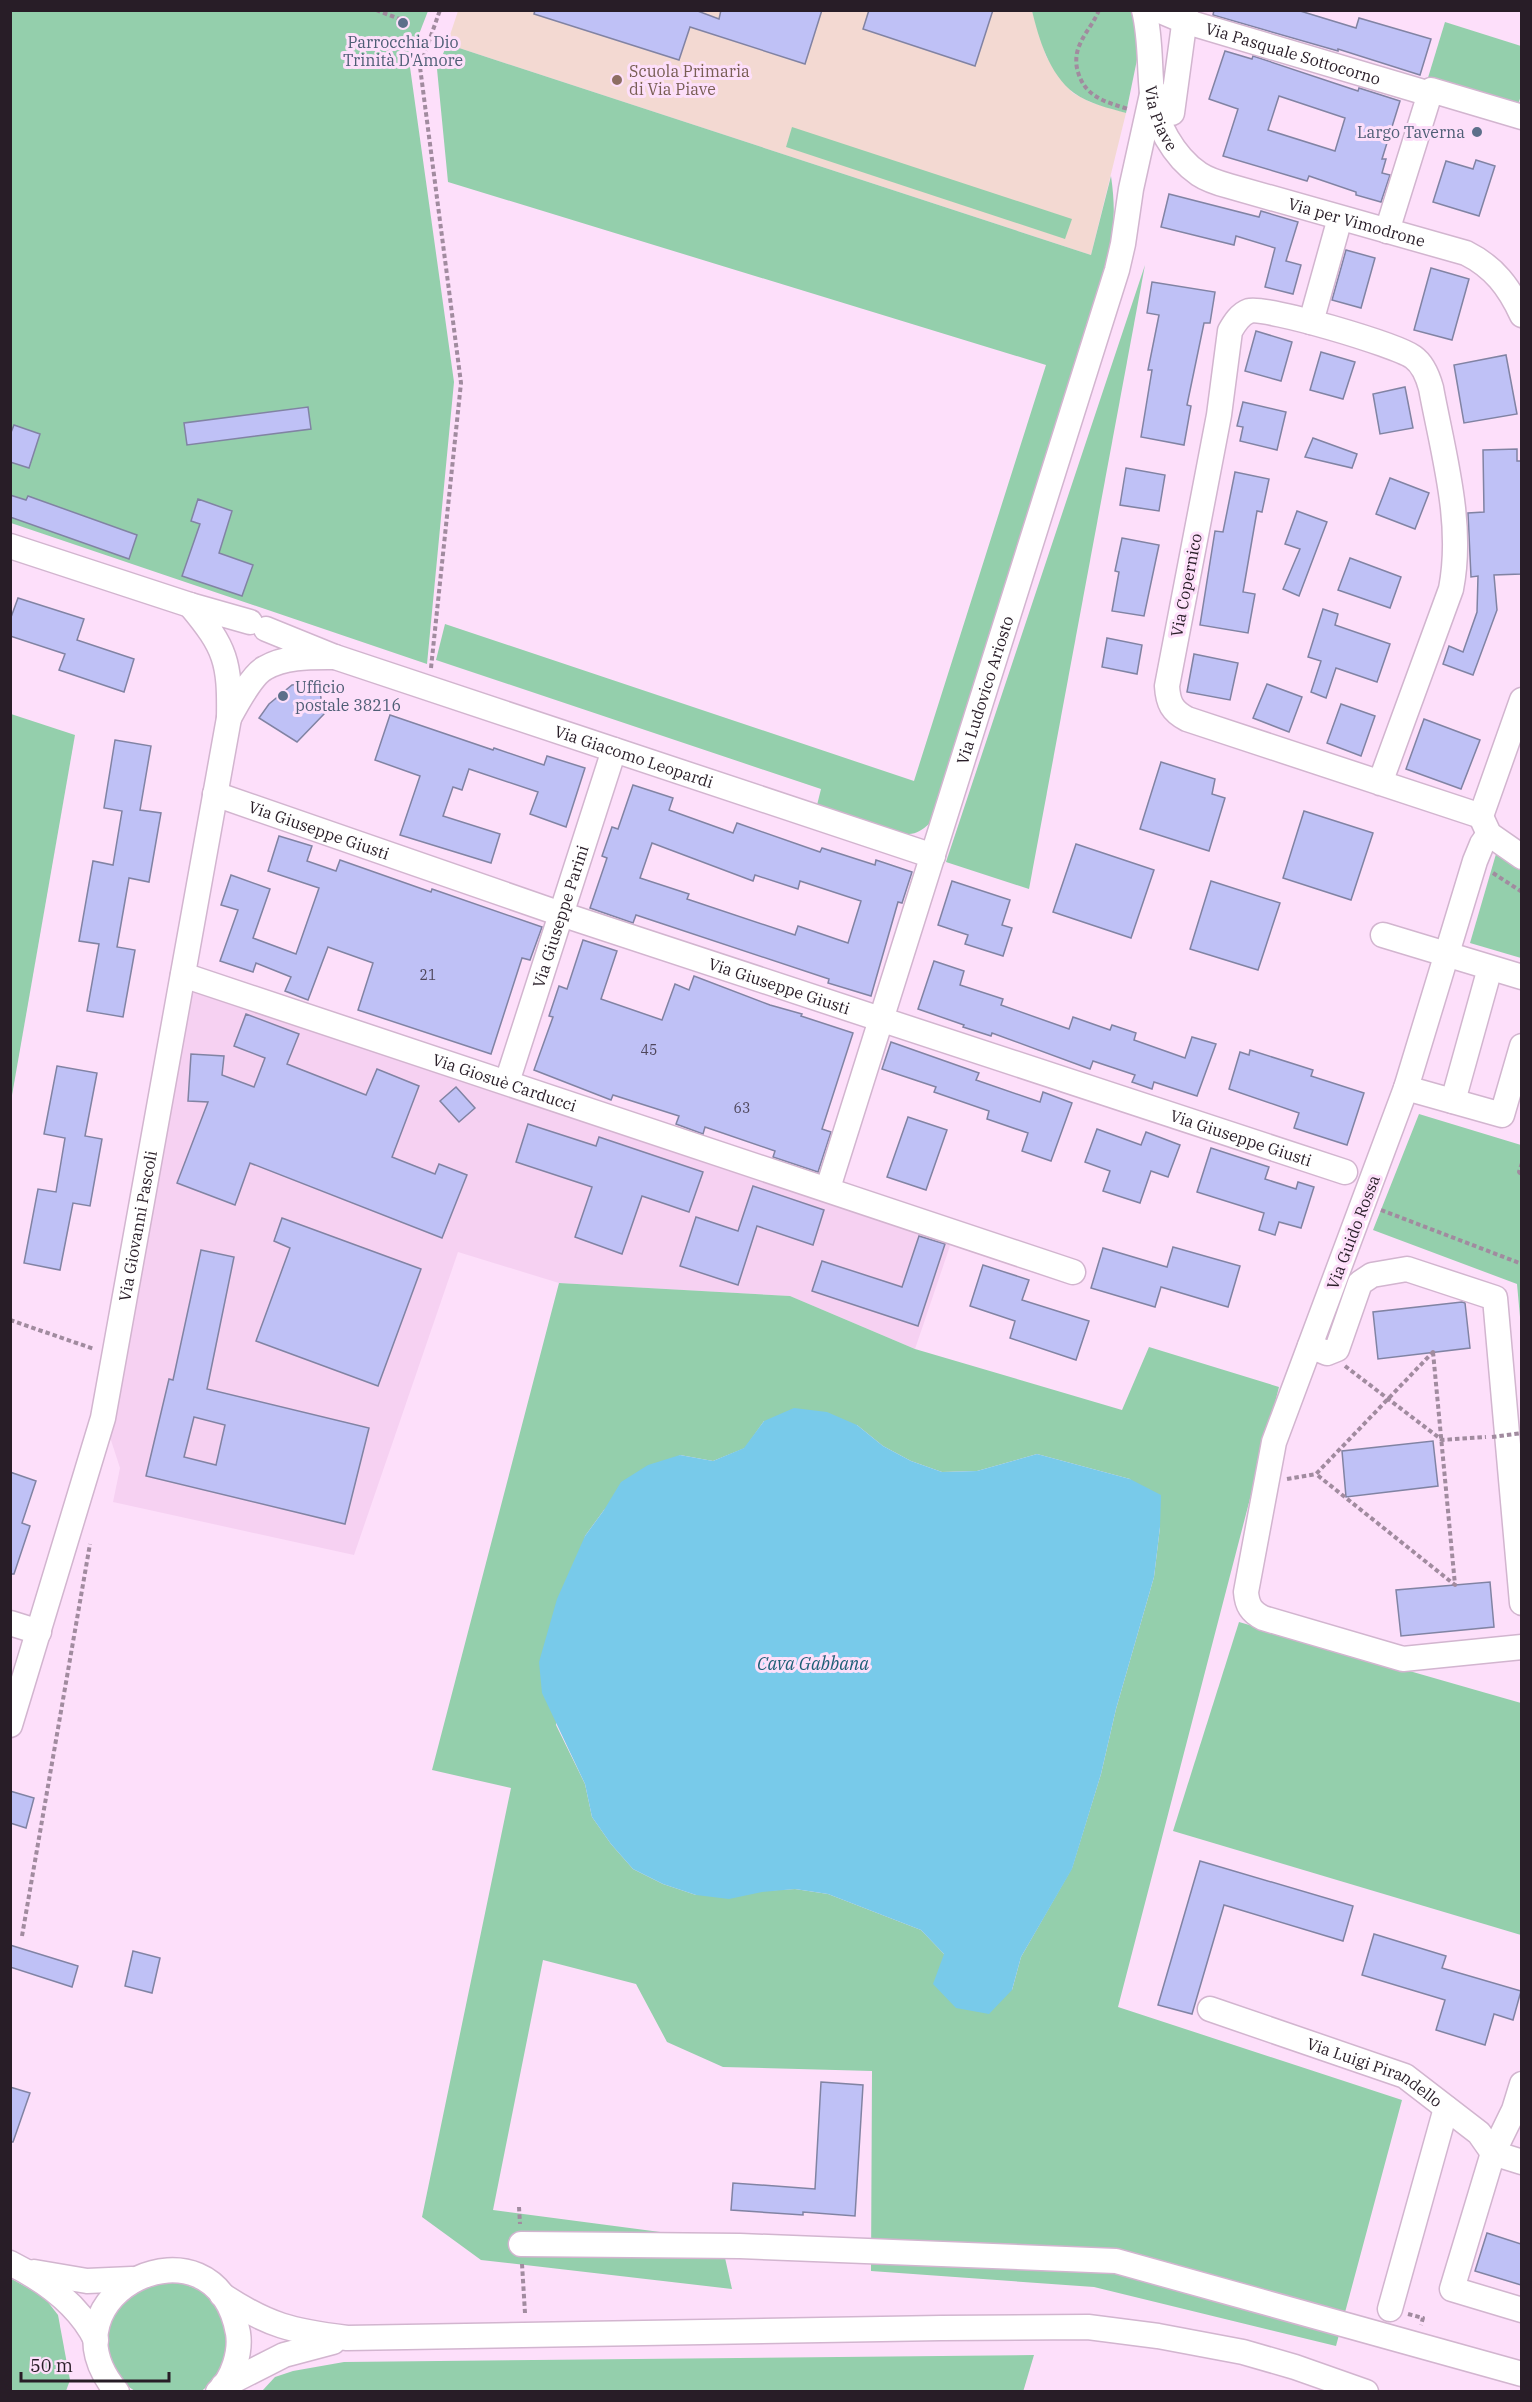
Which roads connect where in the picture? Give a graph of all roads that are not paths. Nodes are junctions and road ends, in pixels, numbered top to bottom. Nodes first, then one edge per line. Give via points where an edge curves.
1 (1144, 10) edge
2 (1158, 10) edge
3 (1185, 16) edge
4 (1430, 94) junction
5 (1162, 96) junction
6 (1521, 117) edge
7 (1176, 151) junction
8 (1131, 189) junction
9 (1340, 218) junction
10 (1387, 231) junction
11 (1521, 315) edge
12 (1311, 322) junction
13 (10, 546) edge
14 (190, 605) junction
15 (258, 626) junction
16 (335, 657) junction
17 (226, 658) junction
18 (263, 668) junction
19 (1521, 700) edge
20 (229, 718) junction
21 (614, 750) junction
22 (1380, 783) junction
23 (215, 794) junction
24 (1485, 825) junction
25 (933, 856) junction
26 (1521, 857) edge
27 (561, 914) junction
28 (1383, 935) dead end
29 (1446, 955) junction
30 (1490, 968) junction
31 (183, 975) junction
32 (1521, 976) edge
33 (881, 1020) junction
34 (1521, 1046) edge
35 (507, 1082) junction
36 (1406, 1088) junction
37 (1454, 1101) junction
38 (1345, 1172) dead end
39 (828, 1188) junction
40 (1073, 1272) dead end
41 (1319, 1350) junction
42 (1521, 1603) edge
43 (10, 1623) edge
44 (39, 1632) junction
45 (1521, 1647) edge
46 (10, 1725) edge
47 (1210, 2009) dead end
48 (1521, 2084) edge
49 (1446, 2108) junction
50 (1493, 2153) junction
51 (1521, 2162) edge
52 (521, 2244) road end
53 (18, 2267) edge
54 (132, 2279) junction
55 (222, 2295) junction
56 (1390, 2309) dead end
57 (1521, 2310) edge
58 (347, 2338) junction
59 (98, 2351) junction
60 (1521, 2374) edge
61 (221, 2389) edge
62 (92, 2391) edge
63 (117, 2391) edge
64 (1365, 2391) edge

1 - 5 street, Via Piave
2 - 3 street, Via Pasquale Sottocorno
3 - 4 street, Via Pasquale Sottocorno
3 - 5 street, Via Piave
4 - 6 street via 1431,90
4 - 10 street
5 - 7 street, Via Piave
5 - 8 street, Via Ludovico Ariosto
7 - 8 street, Via Ludovico Ariosto via 1148,163
7 - 9 street, Via per Vimodrone via 1208,179
8 - 25 street, Via Ludovico Ariosto via 1117,270
9 - 10 street, Via per Vimodrone
9 - 12 street
10 - 11 street, Via per Vimodrone via 1481,261 1503,282
12 - 22 street, Via Copernico via 1402,350 1416,358 1431,388 1454,511 1451,589
12 - 22 street, Via Copernico via 1248,311 1230,331 1219,415 1167,686 1168,699 1174,712 1187,719
13 - 14 street, Via Giacomo Leopardi
14 - 15 street, Via Giacomo Leopardi
14 - 17 street, Via Giacomo Leopardi
15 - 16 street, Via Giacomo Leopardi
15 - 17 street via 242,623 228,633
15 - 18 street via 274,646
16 - 18 street, Via Giacomo Leopardi via 287,660
16 - 21 street, Via Giacomo Leopardi
17 - 18 street, Via Giacomo Leopardi via 230,665 246,673
17 - 20 street, Via Giovanni Pascoli
18 - 20 street, Via Giovanni Pascoli
19 - 24 street, Via Guido Rossa
20 - 23 street, Via Giovanni Pascoli
21 - 25 street, Via Giacomo Leopardi
21 - 27 street, Via Giuseppe Parini
22 - 24 street, Via Copernico
23 - 27 street, Via Giuseppe Giusti
23 - 31 street, Via Giovanni Pascoli
24 - 26 street, Via Copernico
24 - 29 street, Via Guido Rossa
25 - 33 street, Via Ludovico Ariosto
27 - 33 street, Via Giuseppe Giusti
27 - 35 street, Via Giuseppe Parini
28 - 29 street
29 - 30 street
29 - 36 street, Via Guido Rossa
30 - 32 street
30 - 37 street
31 - 35 street, Via Giosuè Carducci
31 - 44 street, Via Giovanni Pascoli via 96,1446
33 - 38 street, Via Giuseppe Giusti
33 - 39 street, Via Ludovico Ariosto
34 - 37 street via 1502,1115
35 - 39 street, Via Giosuè Carducci
36 - 37 street
36 - 41 street, Via Guido Rossa via 1363,1203
39 - 40 street, Via Giosuè Carducci
41 - 42 street via 1336,1349 1360,1283 1371,1275 1407,1269 1495,1298
41 - 45 street, Via Guido Rossa via 1274,1442 1246,1592 1253,1613 1403,1659
43 - 44 street
44 - 46 street, Via Giovanni Pascoli
47 - 49 street, Via Luigi Pirandello via 1405,2076
48 - 50 street via 1514,2110
49 - 50 street, Via Luigi Pirandello via 1479,2133
49 - 56 street
50 - 51 street
50 - 57 street via 1452,2289
52 - 60 street via 740,2246 1116,2261
53 - 54 street via 76,2280
53 - 59 street via 76,2310
54 - 55 street via 170,2270 208,2282
54 - 59 street via 106,2305 99,2322
55 - 58 street via 270,2323 295,2331
55 - 61 street via 235,2316 239,2341 235,2365
58 - 61 street via 293,2352
58 - 64 street via 1088,2328 1243,2352
59 - 62 street
59 - 63 street via 108,2381

